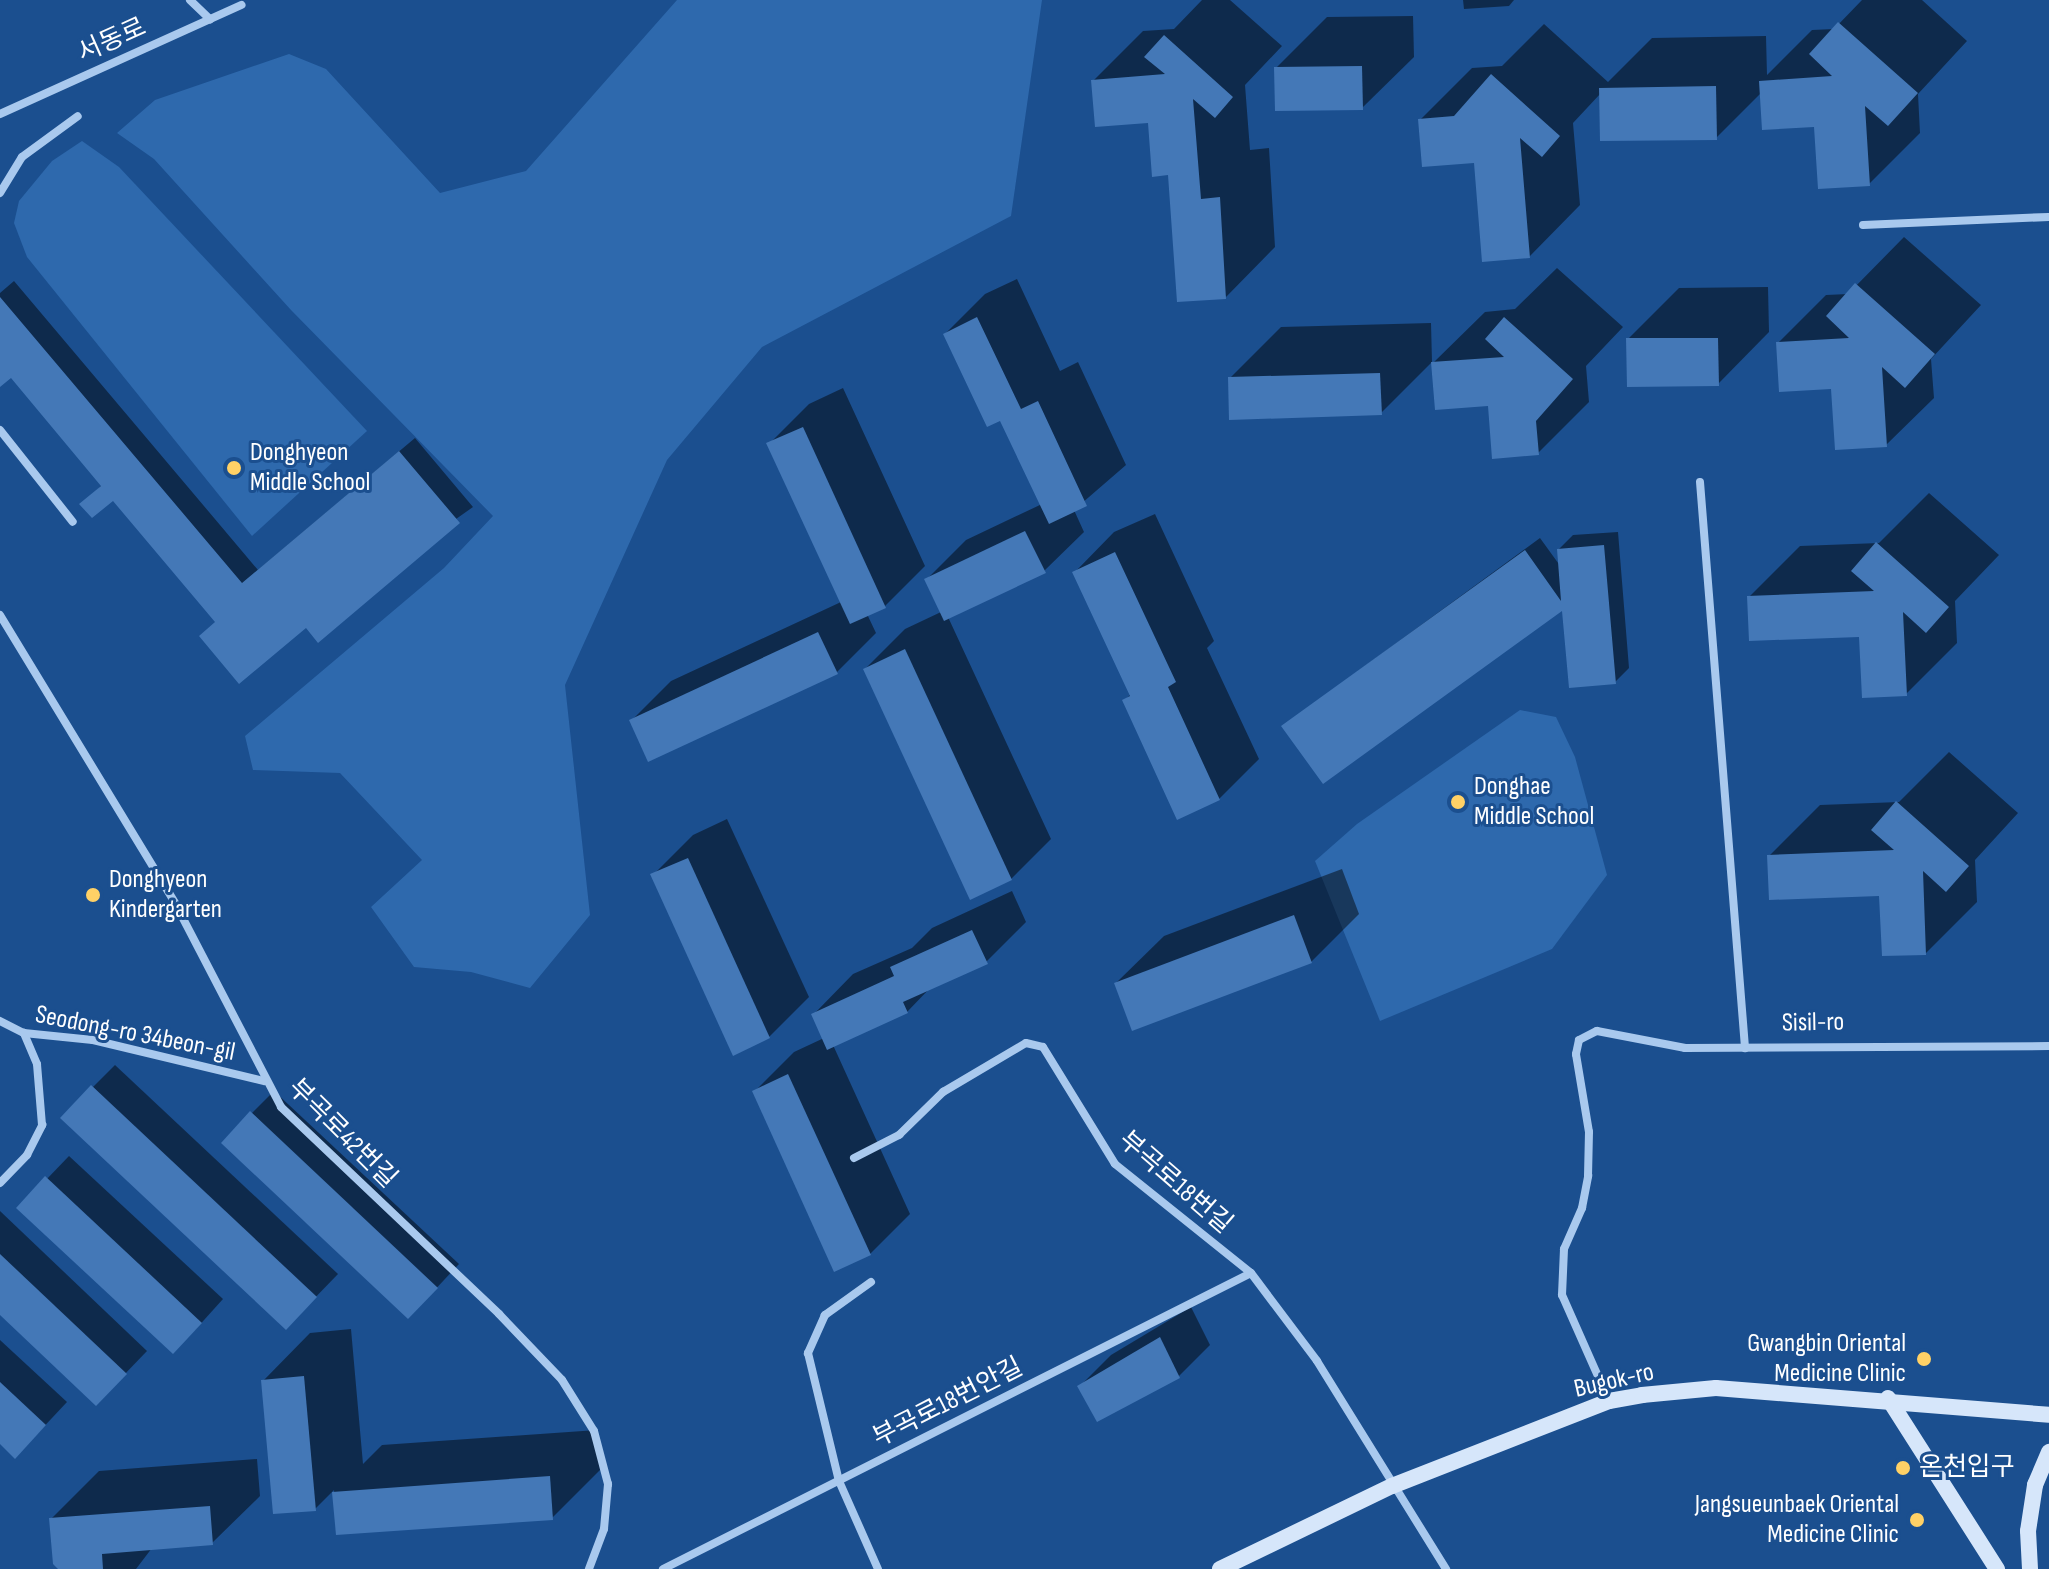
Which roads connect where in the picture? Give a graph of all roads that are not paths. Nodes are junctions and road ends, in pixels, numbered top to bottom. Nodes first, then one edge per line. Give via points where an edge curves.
1 (190, 0) edge
2 (241, 5) dead end
3 (210, 19) junction
4 (0, 114) edge
5 (78, 116) dead end
6 (0, 193) edge
7 (2049, 217) edge
8 (1863, 225) dead end
9 (0, 430) edge
10 (1700, 482) dead end
11 (73, 522) dead end
12 (0, 615) edge
13 (0, 1021) edge
14 (24, 1033) junction
15 (2049, 1046) edge
16 (1745, 1048) junction
17 (264, 1081) junction
18 (854, 1158) dead end
19 (0, 1183) edge
20 (1251, 1273) junction
21 (871, 1282) dead end
22 (1888, 1398) junction
23 (1609, 1401) junction
24 (2049, 1415) edge
25 (2049, 1452) edge
26 (839, 1481) junction
27 (1392, 1486) junction
28 (589, 1569) edge
29 (663, 1569) edge
30 (878, 1569) edge
31 (1220, 1569) edge
32 (1446, 1569) edge
33 (1997, 1569) edge
34 (2030, 1569) edge

1 - 3 street
2 - 3 street, 서동로
3 - 4 street, 서동로
5 - 6 street via 22,157
7 - 8 street
9 - 11 street
10 - 16 street
12 - 17 street, 부곡로42번길 via 176,905
13 - 14 street, Seodong-ro 34beon-gil
14 - 17 street, Seodong-ro 34beon-gil via 93,1040
14 - 19 street via 37,1064 42,1125 27,1155
15 - 16 street, Sisil-ro
16 - 23 street, Sisil-ro via 1655,1043 1597,1031 1579,1040 1588,1176 1563,1255 1562,1295
17 - 28 street, 부곡로42번길 via 281,1107 562,1380 594,1431 608,1484 604,1529
18 - 20 street, 부곡로18번길 via 899,1135 943,1092 1026,1043 1038,1045 1050,1054 1115,1164
20 - 26 street, 부곡로18번안길
20 - 27 street, 부곡로18번길 via 1317,1361
21 - 26 street via 825,1315 808,1353
22 - 23 main road, Bugok-ro via 1716,1388
22 - 24 main road, Bugok-ro
22 - 33 main road
23 - 27 main road, Bugok-ro
25 - 34 main road via 2035,1485 2028,1531
26 - 29 street, 부곡로18번안길
26 - 30 street
27 - 31 main road, Bugok-ro
27 - 32 street, 부곡로18번길

